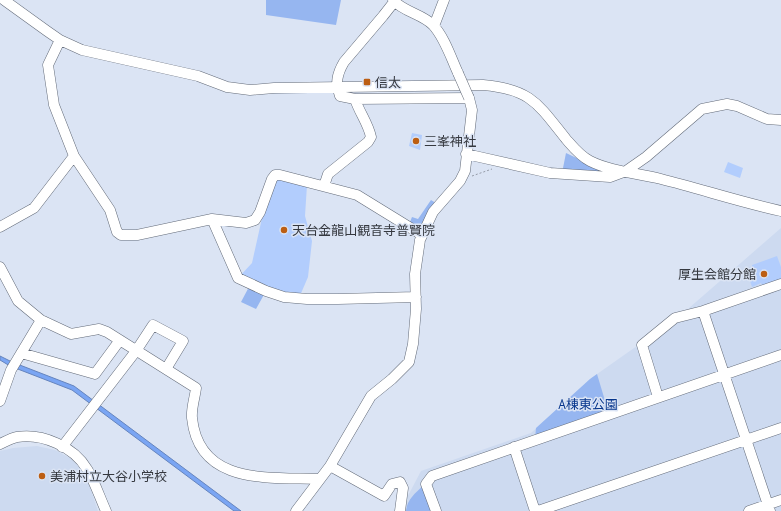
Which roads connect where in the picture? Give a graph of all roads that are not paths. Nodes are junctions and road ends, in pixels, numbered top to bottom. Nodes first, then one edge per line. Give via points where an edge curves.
1 (4, 0) edge
2 (444, 0) edge
3 (394, 1) edge
4 (434, 26) junction
5 (60, 40) junction
6 (337, 87) junction
7 (469, 98) junction
8 (355, 99) junction
9 (781, 120) edge
10 (466, 154) junction
11 (74, 156) junction
12 (626, 171) junction
13 (324, 186) junction
14 (781, 211) edge
15 (212, 220) junction
16 (0, 227) edge
17 (422, 235) junction
18 (0, 267) edge
19 (781, 284) edge
20 (416, 297) junction
21 (703, 311) junction
22 (41, 320) junction
23 (120, 340) junction
24 (136, 351) junction
25 (781, 355) edge
26 (17, 361) junction
27 (166, 370) junction
28 (724, 375) junction
29 (658, 397) junction
30 (0, 401) edge
31 (781, 428) edge
32 (746, 439) junction
33 (0, 444) edge
34 (62, 446) junction
35 (514, 447) junction
36 (330, 466) junction
37 (320, 479) junction
38 (781, 500) edge
39 (769, 508) edge
40 (106, 511) edge
41 (296, 511) edge
42 (400, 511) edge
43 (436, 511) edge
44 (536, 511) edge
45 (750, 511) edge

1 - 5 street
2 - 4 street
3 - 4 street
3 - 6 street via 344,62 337,78
4 - 7 street, bridge via 445,43
5 - 6 street via 82,50 198,76 227,87 250,90
5 - 11 street via 48,65 54,105
6 - 8 street via 340,96
6 - 12 street via 483,86 514,90 538,105 578,153 589,161
7 - 8 street
7 - 10 street via 472,110
8 - 13 street via 368,124 371,137 328,174
9 - 12 street via 767,119 727,104 702,110
10 - 12 street via 550,172 610,176
10 - 17 street via 465,170 460,181 433,212
11 - 15 street via 110,210 116,232 121,235 137,235
11 - 16 street via 34,208
12 - 14 street
13 - 15 street via 275,175 255,220 246,223
13 - 17 street via 357,195
15 - 20 street via 238,278 266,291 284,297 306,299
17 - 20 street via 417,250
18 - 22 street via 18,301
19 - 21 street
20 - 36 street via 413,344 409,362 371,396
21 - 28 street
21 - 29 street via 675,318 642,345
22 - 23 street via 71,334 99,329
22 - 26 street
23 - 24 street
23 - 26 street via 95,374
24 - 27 street
24 - 27 street via 153,325 183,341
24 - 34 street
25 - 28 street
26 - 30 street
27 - 37 street via 196,388 192,417 198,442 211,460 225,469 256,477
28 - 29 street
28 - 32 street
29 - 35 street
31 - 32 street
32 - 39 street
32 - 44 street
33 - 34 street via 17,437 31,437 45,438
34 - 40 street via 77,456 87,469
35 - 43 street via 432,476 426,484
35 - 44 street
36 - 37 street
36 - 42 street via 384,496 392,484 400,482 403,488
37 - 41 street
38 - 39 street
39 - 45 street

